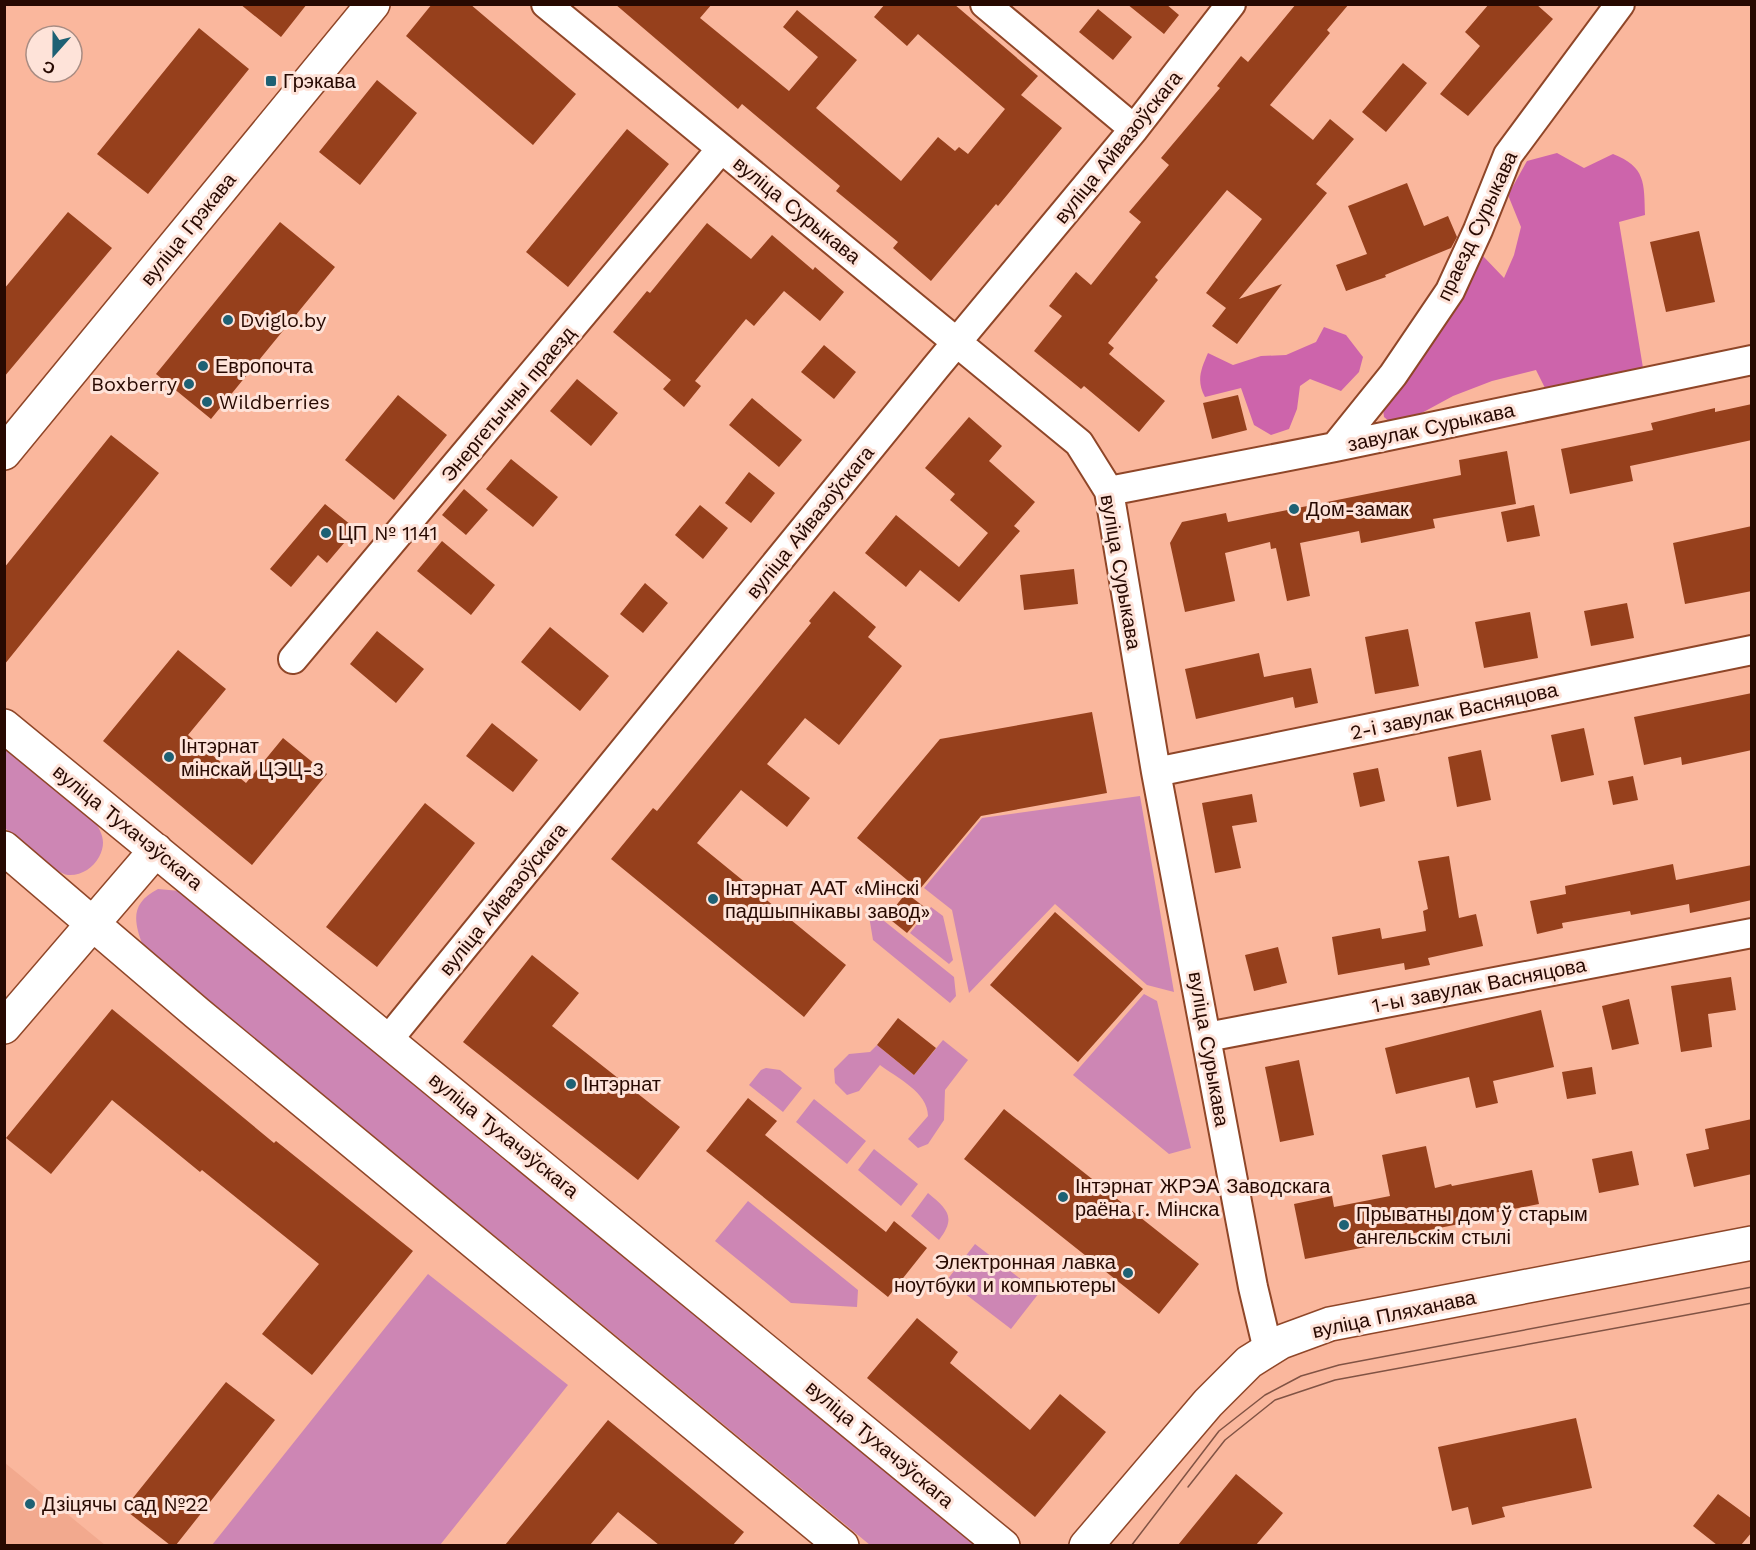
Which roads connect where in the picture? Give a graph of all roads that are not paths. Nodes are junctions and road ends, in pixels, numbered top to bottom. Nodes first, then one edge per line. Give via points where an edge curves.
1 (373, 4) edge
2 (546, 4) edge
3 (985, 4) edge
4 (1231, 4) edge
5 (1620, 4) edge
6 (1134, 129) junction
7 (721, 149) junction
8 (958, 342) junction
9 (1752, 360) edge
10 (1335, 447) junction
11 (4, 453) edge
12 (1109, 491) junction
13 (1752, 650) edge
14 (293, 659) dead end
15 (4, 726) edge
16 (1156, 772) junction
17 (4, 848) edge
18 (156, 850) junction
19 (93, 924) junction
20 (1752, 933) edge
21 (4, 1028) edge
22 (1207, 1037) junction
23 (388, 1040) junction
24 (1752, 1243) edge
25 (1268, 1350) junction
26 (842, 1545) edge
27 (1003, 1545) edge
28 (1086, 1545) edge

1 - 11 main road, вуліца Грэкава
2 - 7 street, вуліца Сурыкава
3 - 6 street
4 - 6 street, вуліца Айвазоўскага
5 - 10 street, праезд Сурыкава via 1508,155 1450,291 1393,375
6 - 8 street, вуліца Айвазоўскага
7 - 8 street, вуліца Сурыкава
7 - 14 street, Энергетычны праезд
8 - 12 street, вуліца Сурыкава via 1079,442
8 - 23 street, вуліца Айвазоўскага
9 - 10 street, завулак Сурыкава
10 - 12 street, завулак Сурыкава
12 - 16 street, вуліца Сурыкава
13 - 16 street, 2-і завулак Васняцова
15 - 18 main road, вуліца Тухачэўскага
16 - 22 street, вуліца Сурыкава
17 - 19 main road
18 - 19 main road
18 - 23 main road, вуліца Тухачэўскага
19 - 21 main road
19 - 26 main road
20 - 22 street, 1-ы завулак Васняцова
22 - 25 street, вуліца Сурыкава
23 - 27 main road, вуліца Тухачэўскага
24 - 25 main road, вуліца Пляханава via 1330,1324
25 - 28 main road, вуліца Пляханава via 1249,1362 1208,1403

